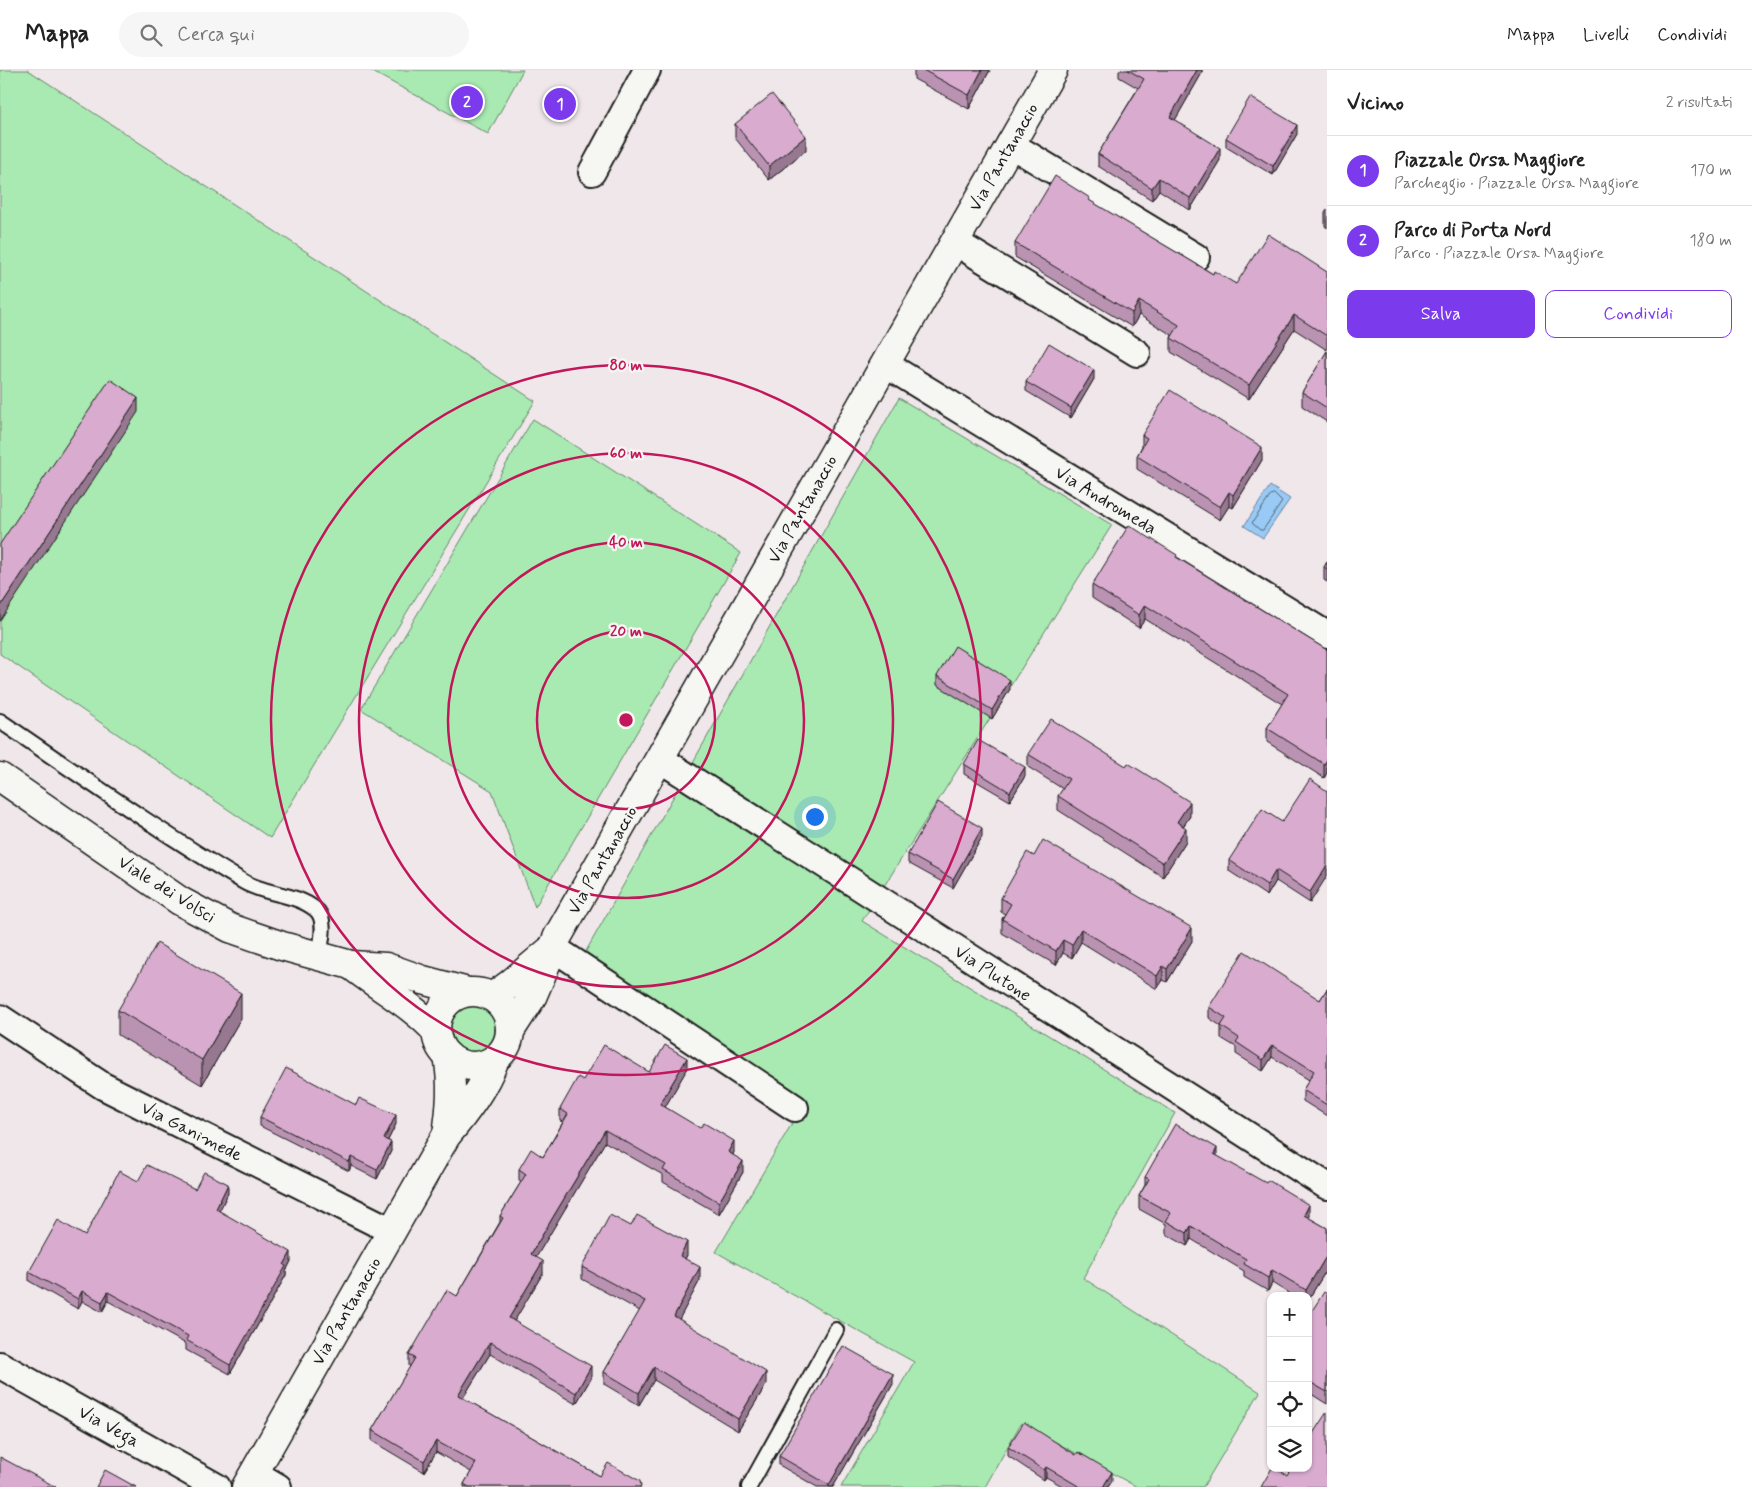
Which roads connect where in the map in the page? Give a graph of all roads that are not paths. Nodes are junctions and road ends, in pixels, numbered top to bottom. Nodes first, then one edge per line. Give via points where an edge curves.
1 (647, 70) edge
2 (1053, 70) edge
3 (1010, 144) junction
4 (592, 172) dead end
5 (955, 242) junction
6 (1196, 257) dead end
7 (1136, 354) dead end
8 (885, 364) junction
9 (1327, 635) edge
10 (0, 721) edge
11 (660, 759) junction
12 (0, 777) edge
13 (552, 947) junction
14 (319, 956) junction
15 (351, 965) junction
16 (480, 994) junction
17 (0, 1018) edge
18 (436, 1031) junction
19 (510, 1031) junction
20 (448, 1056) junction
21 (494, 1059) junction
22 (795, 1108) dead end
23 (446, 1136) junction
24 (1327, 1186) edge
25 (392, 1231) junction
26 (836, 1330) dead end
27 (0, 1365) edge
28 (250, 1480) edge
29 (217, 1487) edge
30 (278, 1487) edge
31 (749, 1487) edge

1 - 4 street
2 - 3 street, Via Pantanaccio
3 - 5 street, Via Pantanaccio
3 - 6 street
5 - 7 street
5 - 8 street, Via Pantanaccio
8 - 9 street, Via Andromeda
8 - 11 street, Via Pantanaccio
10 - 14 lane via 190,850 248,884 300,900 317,910 322,926
11 - 13 street, Via Pantanaccio
11 - 24 street, Via Plutone
12 - 14 street, Viale dei Volsci via 203,914 254,937
13 - 16 street, Via Pantanaccio via 528,970
13 - 19 street, Via Pantanaccio via 532,997
13 - 22 street
14 - 15 street, Viale dei Volsci
15 - 16 street, Viale dei Volsci via 386,967
15 - 18 street, Viale dei Volsci via 377,986 404,1001
16 - 18 street via 448,1001 437,1020
16 - 19 street via 506,1012
17 - 25 street, Via Ganimede via 103,1086
18 - 20 street
19 - 21 street via 502,1051
20 - 21 street via 471,1066
20 - 23 street, Via Pantanaccio via 452,1102
21 - 23 street, Via Pantanaccio via 488,1076 469,1107
23 - 25 street, Via Pantanaccio
25 - 28 street, Via Pantanaccio
26 - 31 lane
27 - 29 street, Via Vega
28 - 30 street

